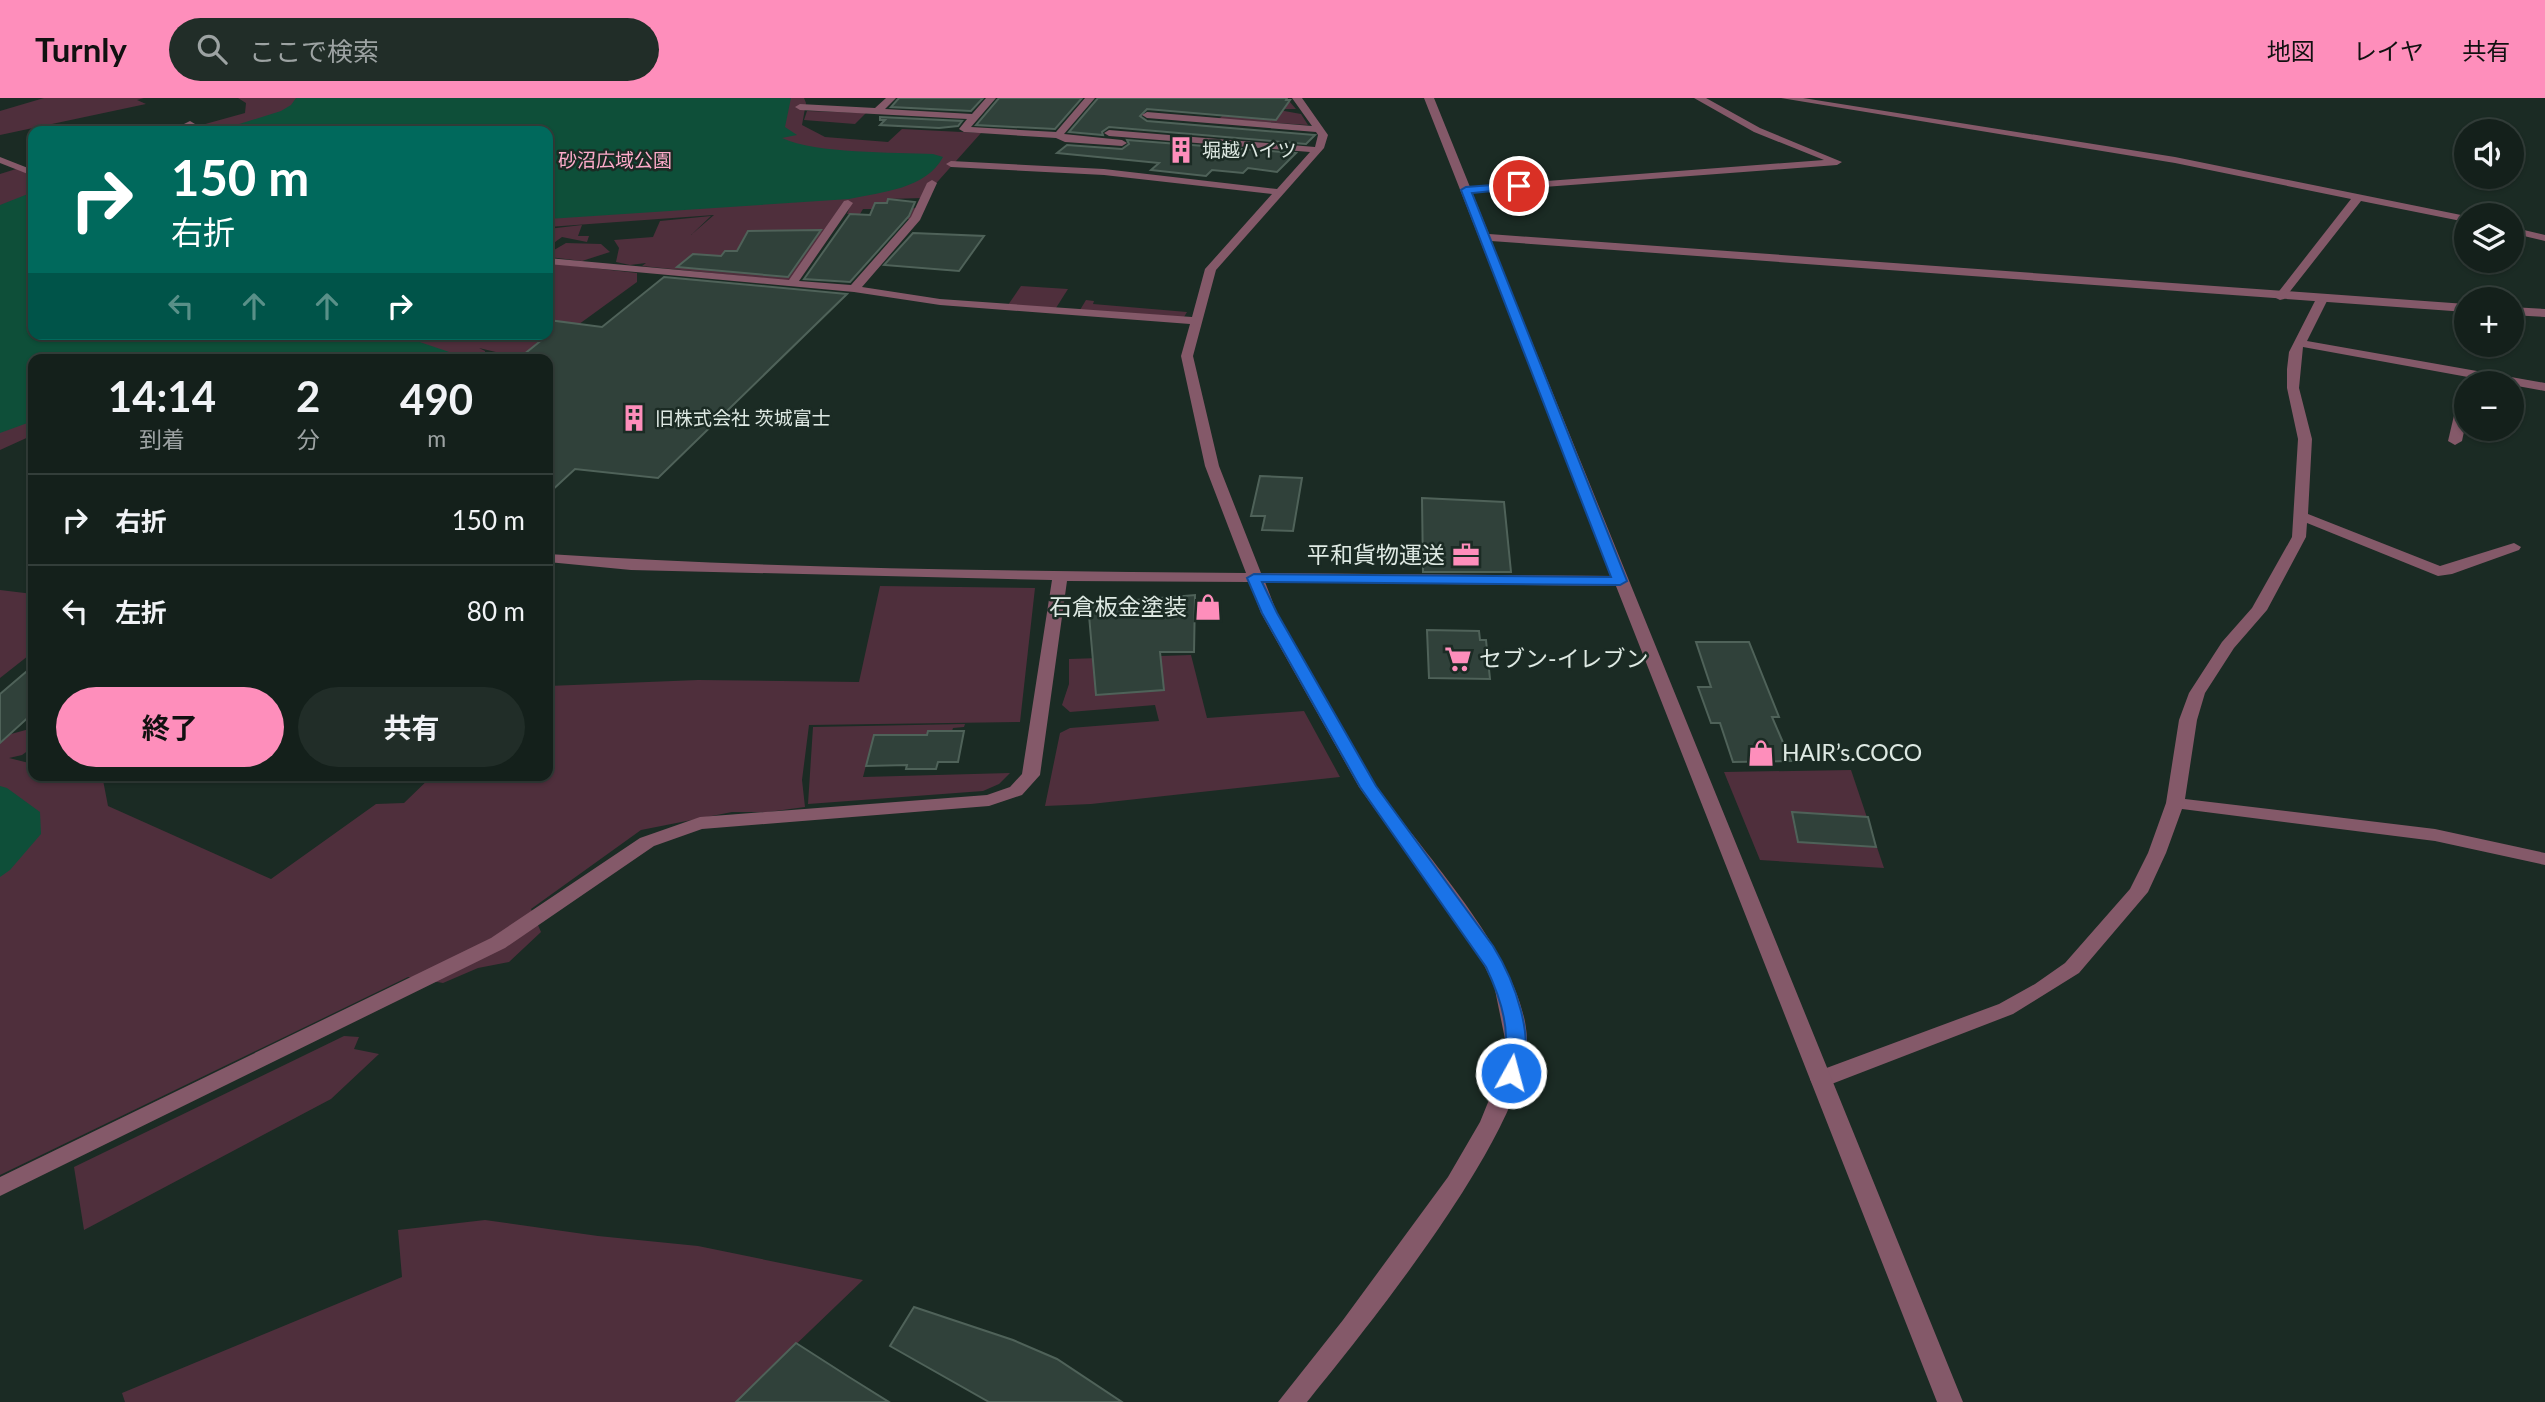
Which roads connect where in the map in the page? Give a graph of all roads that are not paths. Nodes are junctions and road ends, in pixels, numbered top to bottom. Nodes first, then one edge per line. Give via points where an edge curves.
1 (891, 98) edge
2 (990, 98) edge
3 (1090, 98) edge
4 (1297, 98) edge
5 (1429, 98) edge
6 (1699, 98) edge
7 (1786, 98) edge
8 (800, 107) dead end
9 (877, 111) junction
10 (1147, 115) dead end
11 (974, 117) junction
12 (190, 124) dead end
13 (186, 126) edge
14 (1319, 129) junction
15 (1109, 132) dead end
16 (1058, 135) junction
17 (1150, 136) junction
18 (1317, 150) junction
19 (0, 160) edge
20 (951, 164) dead end
21 (28, 171) edge
22 (932, 183) dead end
23 (1466, 190) junction
24 (1279, 192) junction
25 (2360, 196) junction
26 (848, 203) dead end
27 (2454, 216) edge
28 (2524, 233) edge
29 (1485, 237) junction
30 (2545, 239) edge
31 (553, 261) edge
32 (792, 283) junction
33 (854, 289) junction
34 (2280, 297) junction
35 (2322, 299) junction
36 (2454, 307) edge
37 (2524, 312) edge
38 (2545, 313) edge
39 (1196, 321) junction
40 (2299, 343) junction
41 (2454, 375) edge
42 (2524, 385) edge
43 (2545, 387) edge
44 (2301, 517) junction
45 (2514, 547) dead end
46 (553, 558) edge
47 (1060, 576) junction
48 (1254, 578) junction
49 (1620, 581) junction
50 (2175, 803) junction
51 (2545, 859) edge
52 (1821, 1079) junction
53 (0, 1187) edge
54 (1291, 1402) edge
55 (1950, 1402) edge

1 - 9 street
2 - 11 street
3 - 16 street
4 - 14 street
5 - 23 street
6 - 23 street via 1757,130 1837,162
7 - 25 street via 2175,160
8 - 9 street
9 - 11 street
10 - 14 street
11 - 16 street via 964,129
12 - 13 street
14 - 18 street via 1323,135
15 - 17 street
16 - 17 street via 1140,145
17 - 18 street
18 - 24 street
19 - 21 street
20 - 24 street via 1104,172
22 - 33 street via 916,218
23 - 29 street
24 - 39 street via 1211,269
25 - 27 street
25 - 34 street
26 - 32 street
28 - 30 street
29 - 34 street
29 - 49 street
31 - 32 street
32 - 33 street
33 - 39 street via 940,302
34 - 35 street
35 - 36 street
35 - 40 street
37 - 38 street
39 - 48 street via 1187,356 1212,466
40 - 41 street
40 - 44 street via 2293,388 2305,439
42 - 43 street
44 - 45 street via 2438,571
44 - 50 street via 2299,537 2259,610 2228,645 2197,693 2188,720
46 - 47 street via 631,565
47 - 48 street
47 - 53 street via 1031,775 1016,791 989,800 700,823 647,842 498,943
48 - 49 street
48 - 54 street via 1269,613 1368,787 1487,951 1504,985 1516,1039 1511,1073 1491,1123 1456,1183 1352,1327
49 - 52 street
50 - 51 street via 2435,835
50 - 52 street via 2138,892 2072,968 2006,1009
52 - 55 street

